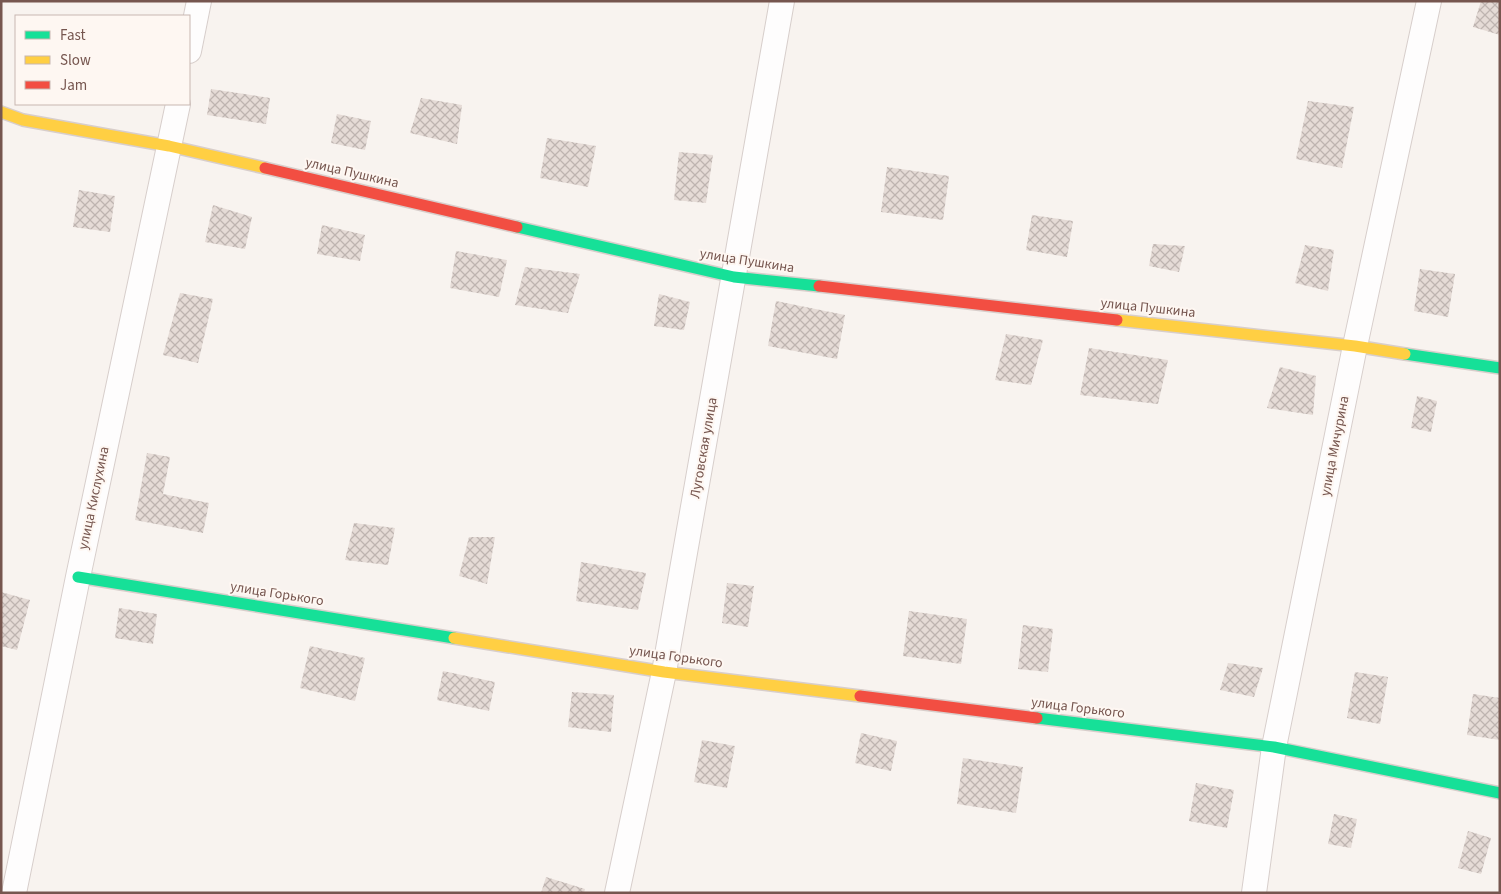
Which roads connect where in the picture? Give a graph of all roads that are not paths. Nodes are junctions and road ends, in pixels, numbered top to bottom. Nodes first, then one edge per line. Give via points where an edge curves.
1 (199, 1) edge
2 (782, 1) edge
3 (1429, 1) edge
4 (190, 46) edge
5 (178, 105) edge
6 (1, 112) edge
7 (169, 146) junction
8 (734, 277) junction
9 (1355, 346) junction
10 (1500, 368) edge
11 (78, 577) junction
12 (664, 672) junction
13 (1274, 747) junction
14 (1500, 793) edge
15 (14, 893) edge
16 (617, 893) edge
17 (1254, 893) edge

1 - 4 street
2 - 8 street, Луговская улица
3 - 9 street, улица Мичурина
5 - 7 street, улица Кислухина
6 - 7 street, улица Пушкина via 23,120
7 - 8 street, улица Пушкина
7 - 11 street, улица Кислухина
8 - 9 street, улица Пушкина
8 - 12 street, Луговская улица
9 - 10 street, улица Пушкина
9 - 13 street, улица Мичурина
11 - 12 street, улица Горького
11 - 15 street, улица Кислухина
12 - 13 street, улица Горького
12 - 16 street, Луговская улица
13 - 14 street, улица Горького
13 - 17 street, улица Мичурина

